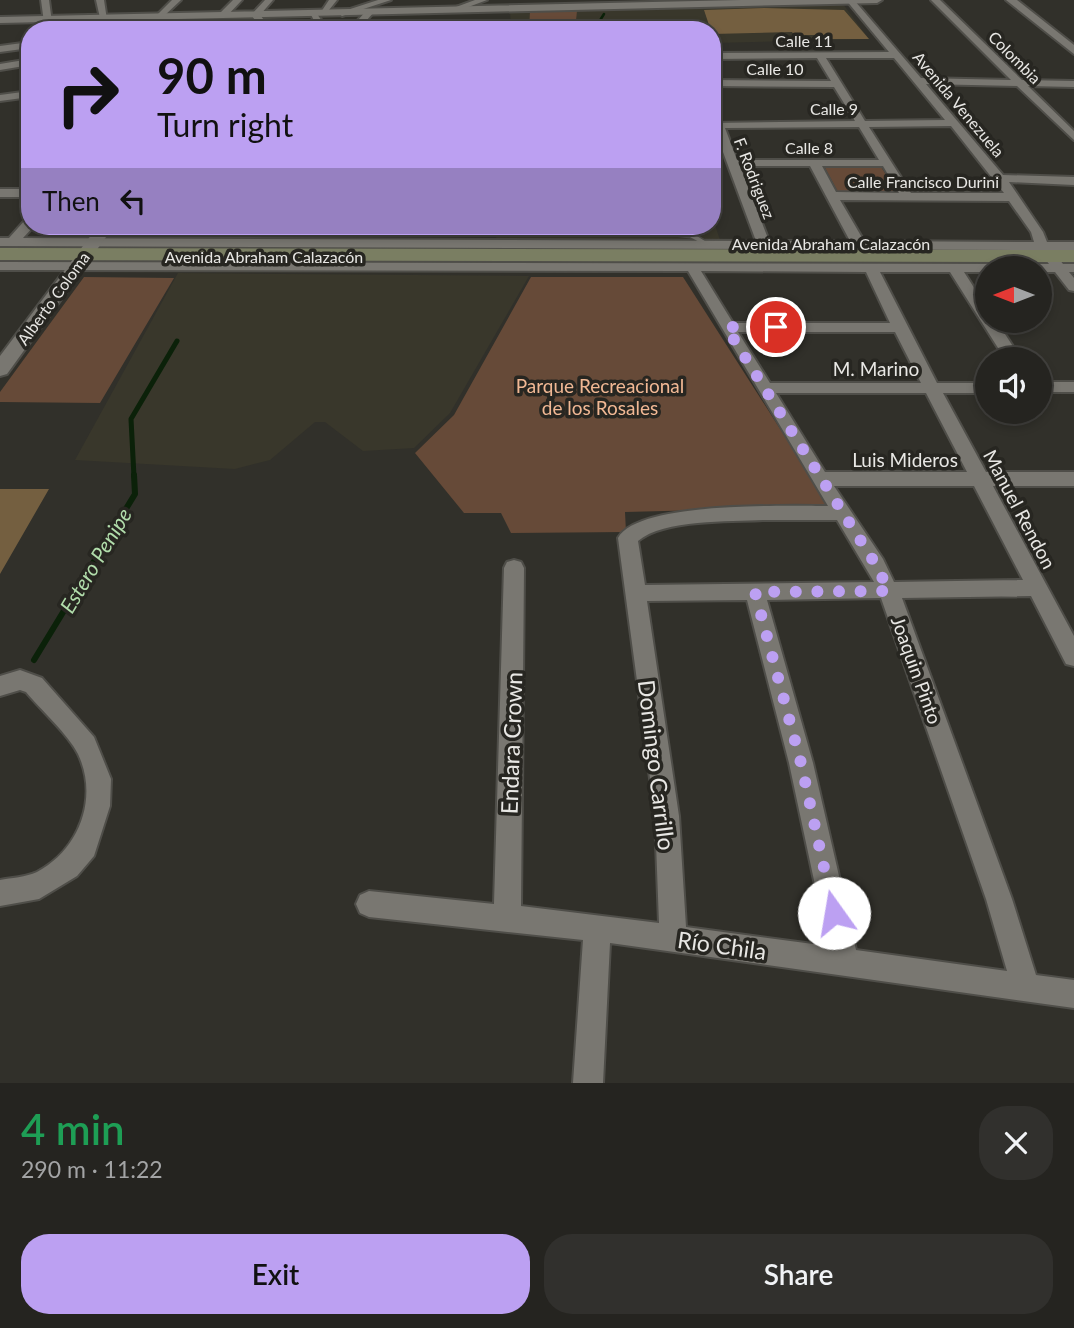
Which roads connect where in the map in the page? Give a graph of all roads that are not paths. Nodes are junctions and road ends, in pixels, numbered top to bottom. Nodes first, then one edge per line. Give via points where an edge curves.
1 (45, 0) edge
2 (177, 0) edge
3 (238, 0) edge
4 (270, 0) edge
5 (333, 0) edge
6 (387, 0) edge
7 (483, 0) edge
8 (877, 0) edge
9 (935, 0) edge
10 (1010, 0) edge
11 (1022, 0) edge
12 (759, 1) edge
13 (850, 1) edge
14 (650, 2) edge
15 (104, 8) edge
16 (452, 10) junction
17 (370, 12) junction
18 (317, 13) junction
19 (342, 13) junction
20 (223, 15) junction
21 (255, 15) junction
22 (160, 16) junction
23 (209, 16) junction
24 (0, 20) edge
25 (48, 21) edge
26 (58, 21) edge
27 (162, 21) edge
28 (212, 21) edge
29 (260, 21) edge
30 (320, 21) edge
31 (362, 21) edge
32 (21, 22) edge
33 (1074, 40) edge
34 (21, 46) edge
35 (0, 49) edge
36 (1074, 51) edge
37 (895, 55) junction
38 (721, 56) edge
39 (820, 56) junction
40 (21, 64) edge
41 (0, 67) edge
42 (915, 81) junction
43 (721, 83) edge
44 (1018, 83) junction
45 (837, 84) junction
46 (1074, 84) edge
47 (21, 95) edge
48 (0, 98) edge
49 (951, 123) junction
50 (862, 124) junction
51 (721, 125) edge
52 (721, 133) edge
53 (1074, 136) edge
54 (732, 163) junction
55 (814, 163) junction
56 (886, 163) junction
57 (1000, 178) junction
58 (1074, 181) edge
59 (0, 193) edge
60 (21, 193) edge
61 (832, 196) junction
62 (907, 196) junction
63 (1014, 197) junction
64 (21, 230) edge
65 (99, 235) edge
66 (322, 235) edge
67 (401, 235) edge
68 (484, 235) edge
69 (692, 235) edge
70 (705, 243) junction
71 (764, 243) junction
72 (858, 243) junction
73 (319, 244) junction
74 (399, 244) junction
75 (484, 244) junction
76 (4, 246) edge
77 (1061, 254) edge
78 (85, 255) junction
79 (0, 266) edge
80 (954, 267) junction
81 (872, 268) junction
82 (693, 269) junction
83 (1074, 287) edge
84 (975, 299) edge
85 (726, 327) junction
86 (900, 328) junction
87 (0, 370) edge
88 (1052, 387) edge
89 (1074, 387) edge
90 (765, 388) junction
91 (975, 388) edge
92 (934, 389) junction
93 (820, 479) junction
94 (982, 480) junction
95 (1074, 480) edge
96 (842, 513) junction
97 (514, 568) dead end
98 (1038, 588) junction
99 (889, 591) junction
100 (755, 592) junction
101 (634, 593) junction
102 (1074, 657) edge
103 (0, 686) edge
104 (0, 893) edge
105 (369, 904) dead end
106 (507, 919) junction
107 (597, 928) junction
108 (673, 939) junction
109 (845, 962) junction
110 (1026, 987) junction
111 (1074, 994) edge
112 (588, 1083) edge

1 - 25 street
2 - 22 street
3 - 20 street
4 - 21 street
5 - 18 street
6 - 19 street
7 - 16 street
8 - 13 street
9 - 44 street, Colombia
10 - 36 street
11 - 33 street
12 - 13 street
12 - 14 street
13 - 37 street, Avenida Venezuela
14 - 16 street
15 - 22 street
15 - 26 street
16 - 17 street
17 - 19 street
17 - 31 street
18 - 19 street
18 - 21 street
18 - 30 street
20 - 21 street
20 - 23 street
21 - 29 street
22 - 23 street
22 - 27 street
23 - 28 street
24 - 32 street
34 - 35 street
37 - 39 street, Calle 11
37 - 42 street, Avenida Venezuela
38 - 39 street, Calle 11
39 - 45 street
40 - 41 street
42 - 44 street
42 - 49 street, Avenida Venezuela
43 - 45 street, Calle 10
44 - 46 street
44 - 53 street, Colombia
45 - 50 street
47 - 48 street
49 - 50 street, Calle 9
49 - 57 street, Avenida Venezuela
50 - 51 street, Calle 9
50 - 56 street
52 - 54 street, F. Rodriguez
54 - 55 street, Calle 8
54 - 71 street, F. Rodriguez
55 - 56 street, Calle 8
55 - 61 street
56 - 62 street
57 - 58 street
57 - 63 street, Avenida Venezuela
59 - 60 street
61 - 62 street, Calle Francisco Durini
61 - 72 street
62 - 63 street, Calle Francisco Durini
63 - 77 street, Avenida Venezuela
64 - 76 street
65 - 78 street, Alberto Coloma
66 - 73 street
67 - 74 street
68 - 75 street
69 - 70 lane
70 - 71 street, Avenida Abraham Calazacón
70 - 75 street, Avenida Abraham Calazacón
71 - 72 street, Avenida Abraham Calazacón
72 - 77 street, Avenida Abraham Calazacón
73 - 74 street, Avenida Abraham Calazacón
73 - 78 street, Avenida Abraham Calazacón
74 - 75 street, Avenida Abraham Calazacón
76 - 78 main road, Avenida Abraham Calazacón
77 - 78 main road, Avenida Abraham Calazacón
77 - 80 street, Avenida Abraham Calazacón
77 - 83 street, Avenida Venezuela
78 - 79 street, Avenida Abraham Calazacón
78 - 82 street, Avenida Abraham Calazacón
78 - 87 street, Alberto Coloma
80 - 81 street, Avenida Abraham Calazacón
80 - 84 street
81 - 82 street, Avenida Abraham Calazacón
81 - 86 street, Manuel Rendon
82 - 85 street, Joaquin Pinto
85 - 86 street
85 - 90 street, Joaquin Pinto
86 - 92 street, Manuel Rendon
88 - 89 street
90 - 92 street, M. Marino
90 - 93 street, Joaquin Pinto
91 - 92 street, M. Marino
92 - 94 street, Manuel Rendon
93 - 94 street, Luis Mideros
93 - 96 street, Joaquin Pinto
94 - 95 street, Luis Mideros
94 - 98 street, Manuel Rendon
96 - 99 street, Joaquin Pinto
96 - 101 street, Domingo Carrillo via 709,516 639,528 628,538
97 - 106 street, Endara Crown
98 - 99 street
98 - 102 street, Manuel Rendon
99 - 100 street
99 - 110 street, Joaquin Pinto
100 - 101 street
100 - 109 street via 801,763
101 - 108 street, Domingo Carrillo via 667,816
103 - 104 street via 20,680 34,685 86,745 99,779 98,806 85,847 77,857 39,886
105 - 106 street, Río Chila
106 - 107 street, Río Chila
107 - 108 street, Río Chila
107 - 112 street
108 - 109 street, Río Chila
109 - 110 street, Río Chila
110 - 111 street, Río Chila

